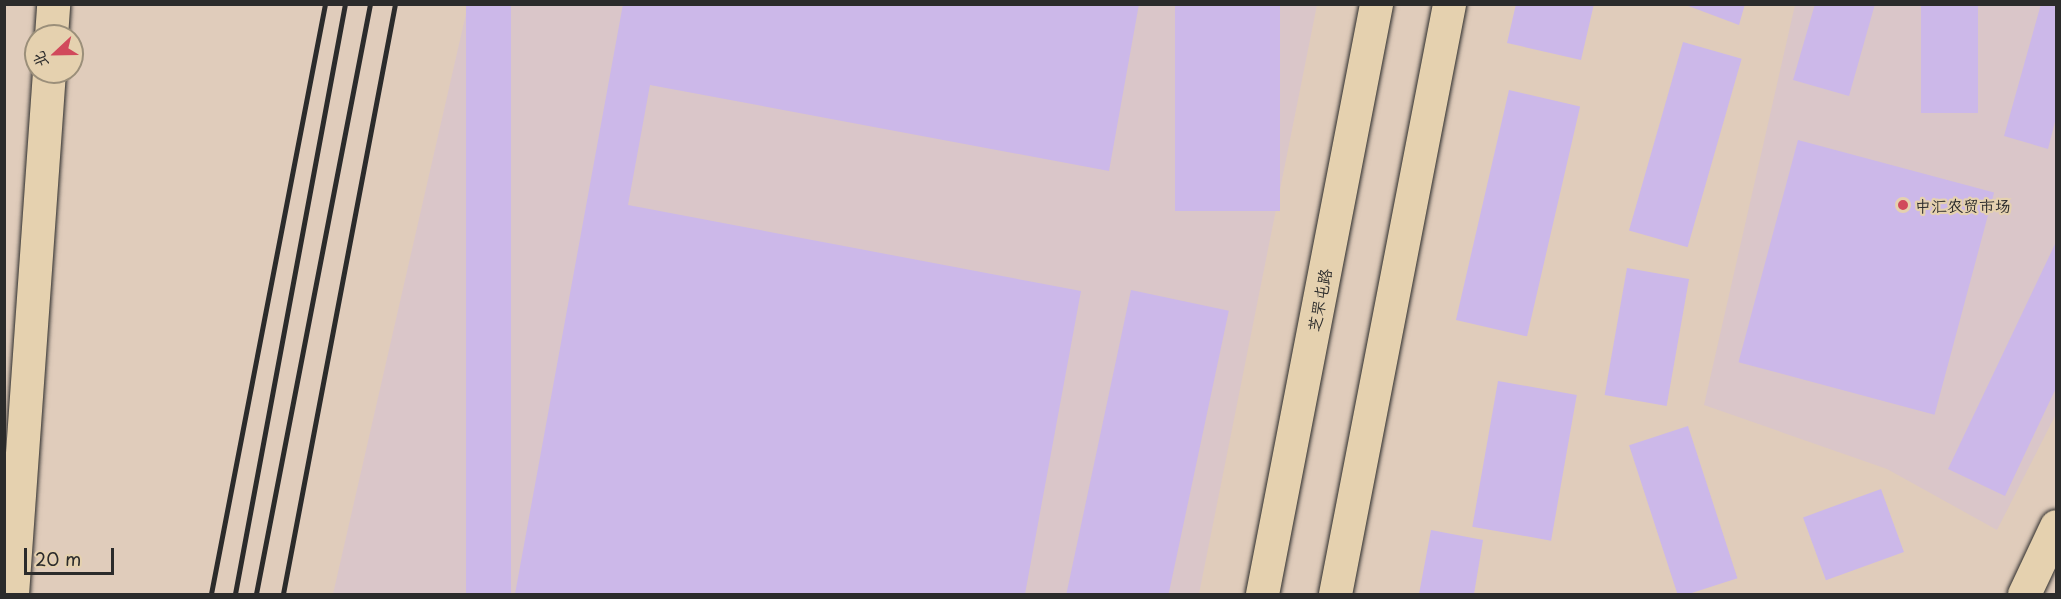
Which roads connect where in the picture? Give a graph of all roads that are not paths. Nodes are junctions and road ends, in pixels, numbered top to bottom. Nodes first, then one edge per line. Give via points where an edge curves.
1 (53, 4) edge
2 (1376, 4) edge
3 (1449, 4) edge
4 (52, 24) edge
5 (48, 84) edge
6 (2056, 526) edge
7 (12, 594) edge
8 (1262, 594) edge
9 (1335, 594) edge
10 (2024, 594) edge

1 - 4 main road
2 - 8 main road, 芝罘屯路
3 - 9 main road
5 - 7 main road
6 - 10 main road

